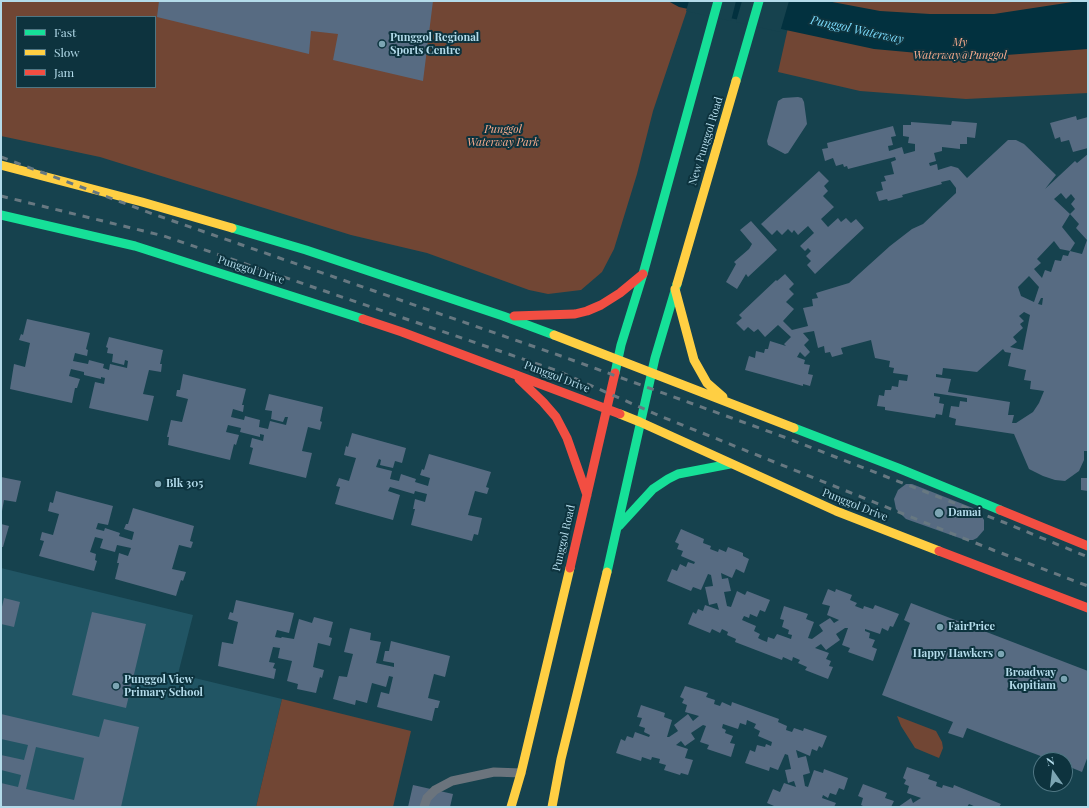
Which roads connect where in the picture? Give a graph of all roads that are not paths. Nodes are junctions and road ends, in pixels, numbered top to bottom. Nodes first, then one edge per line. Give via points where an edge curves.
1 (718, 1) edge
2 (759, 1) edge
3 (2, 164) edge
4 (1, 215) edge
5 (643, 274) junction
6 (674, 288) junction
7 (503, 316) junction
8 (618, 359) junction
9 (511, 372) junction
10 (651, 372) junction
11 (733, 405) junction
12 (606, 409) junction
13 (640, 422) junction
14 (730, 464) junction
15 (587, 495) junction
16 (618, 526) junction
17 (1088, 546) edge
18 (1088, 608) edge
19 (520, 773) junction
20 (424, 807) edge
21 (511, 807) edge
22 (552, 807) edge

1 - 5 street
2 - 6 street, New Punggol Road
3 - 7 street via 306,250
4 - 9 street, Punggol Drive via 135,246 402,332
5 - 7 street via 607,301 588,311 575,314
5 - 8 street, Punggol Road
6 - 10 street
6 - 11 street via 694,360 707,383
7 - 8 street
8 - 10 street
8 - 12 street, Punggol Road
9 - 12 street, Punggol Drive
9 - 15 street via 556,417 568,438
10 - 11 street
10 - 13 street
11 - 17 street via 898,468
12 - 13 street, Punggol Drive
12 - 15 street, Punggol Road
13 - 14 street, Punggol Drive
13 - 16 street
14 - 16 street via 678,474 668,479 653,489
14 - 18 street, Punggol Drive via 836,511
15 - 19 street, Punggol Road
16 - 22 street via 560,759
19 - 20 lane via 494,772 452,781 435,790 427,798
19 - 21 street, Punggol Road

